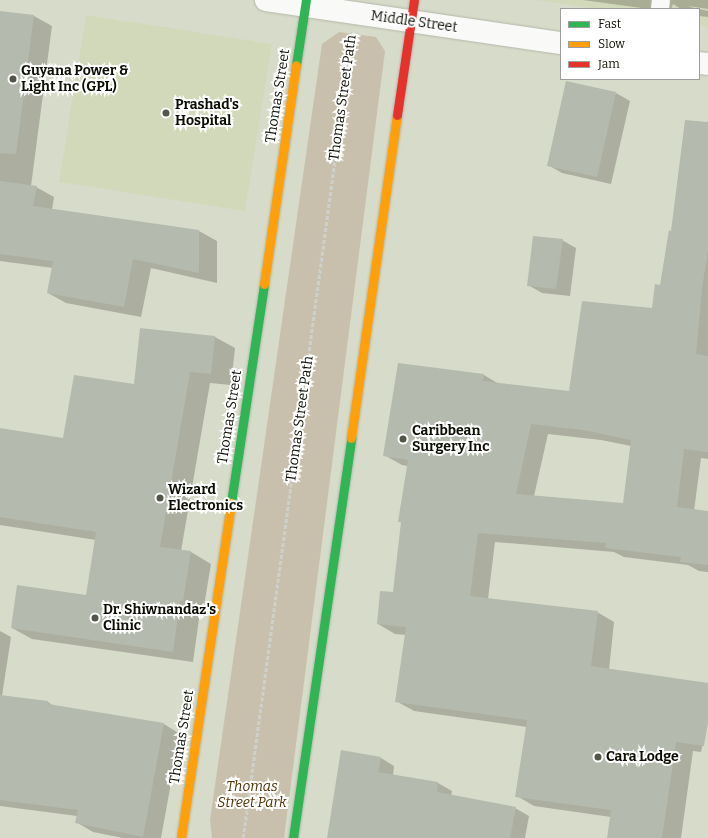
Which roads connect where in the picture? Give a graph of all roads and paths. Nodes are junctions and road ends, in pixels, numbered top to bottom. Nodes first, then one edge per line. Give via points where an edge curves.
1 (266, 0) edge
2 (414, 0) edge
3 (306, 3) edge
4 (355, 13) junction
5 (411, 22) junction
6 (560, 43) edge
7 (181, 838) edge
8 (243, 838) edge
9 (293, 838) edge

1 - 3 street, Middle Street
2 - 5 street
3 - 4 street, Middle Street
3 - 7 street, Thomas Street
4 - 5 street, Middle Street
4 - 8 path, Thomas Street Path
5 - 6 street, Middle Street
5 - 9 street

